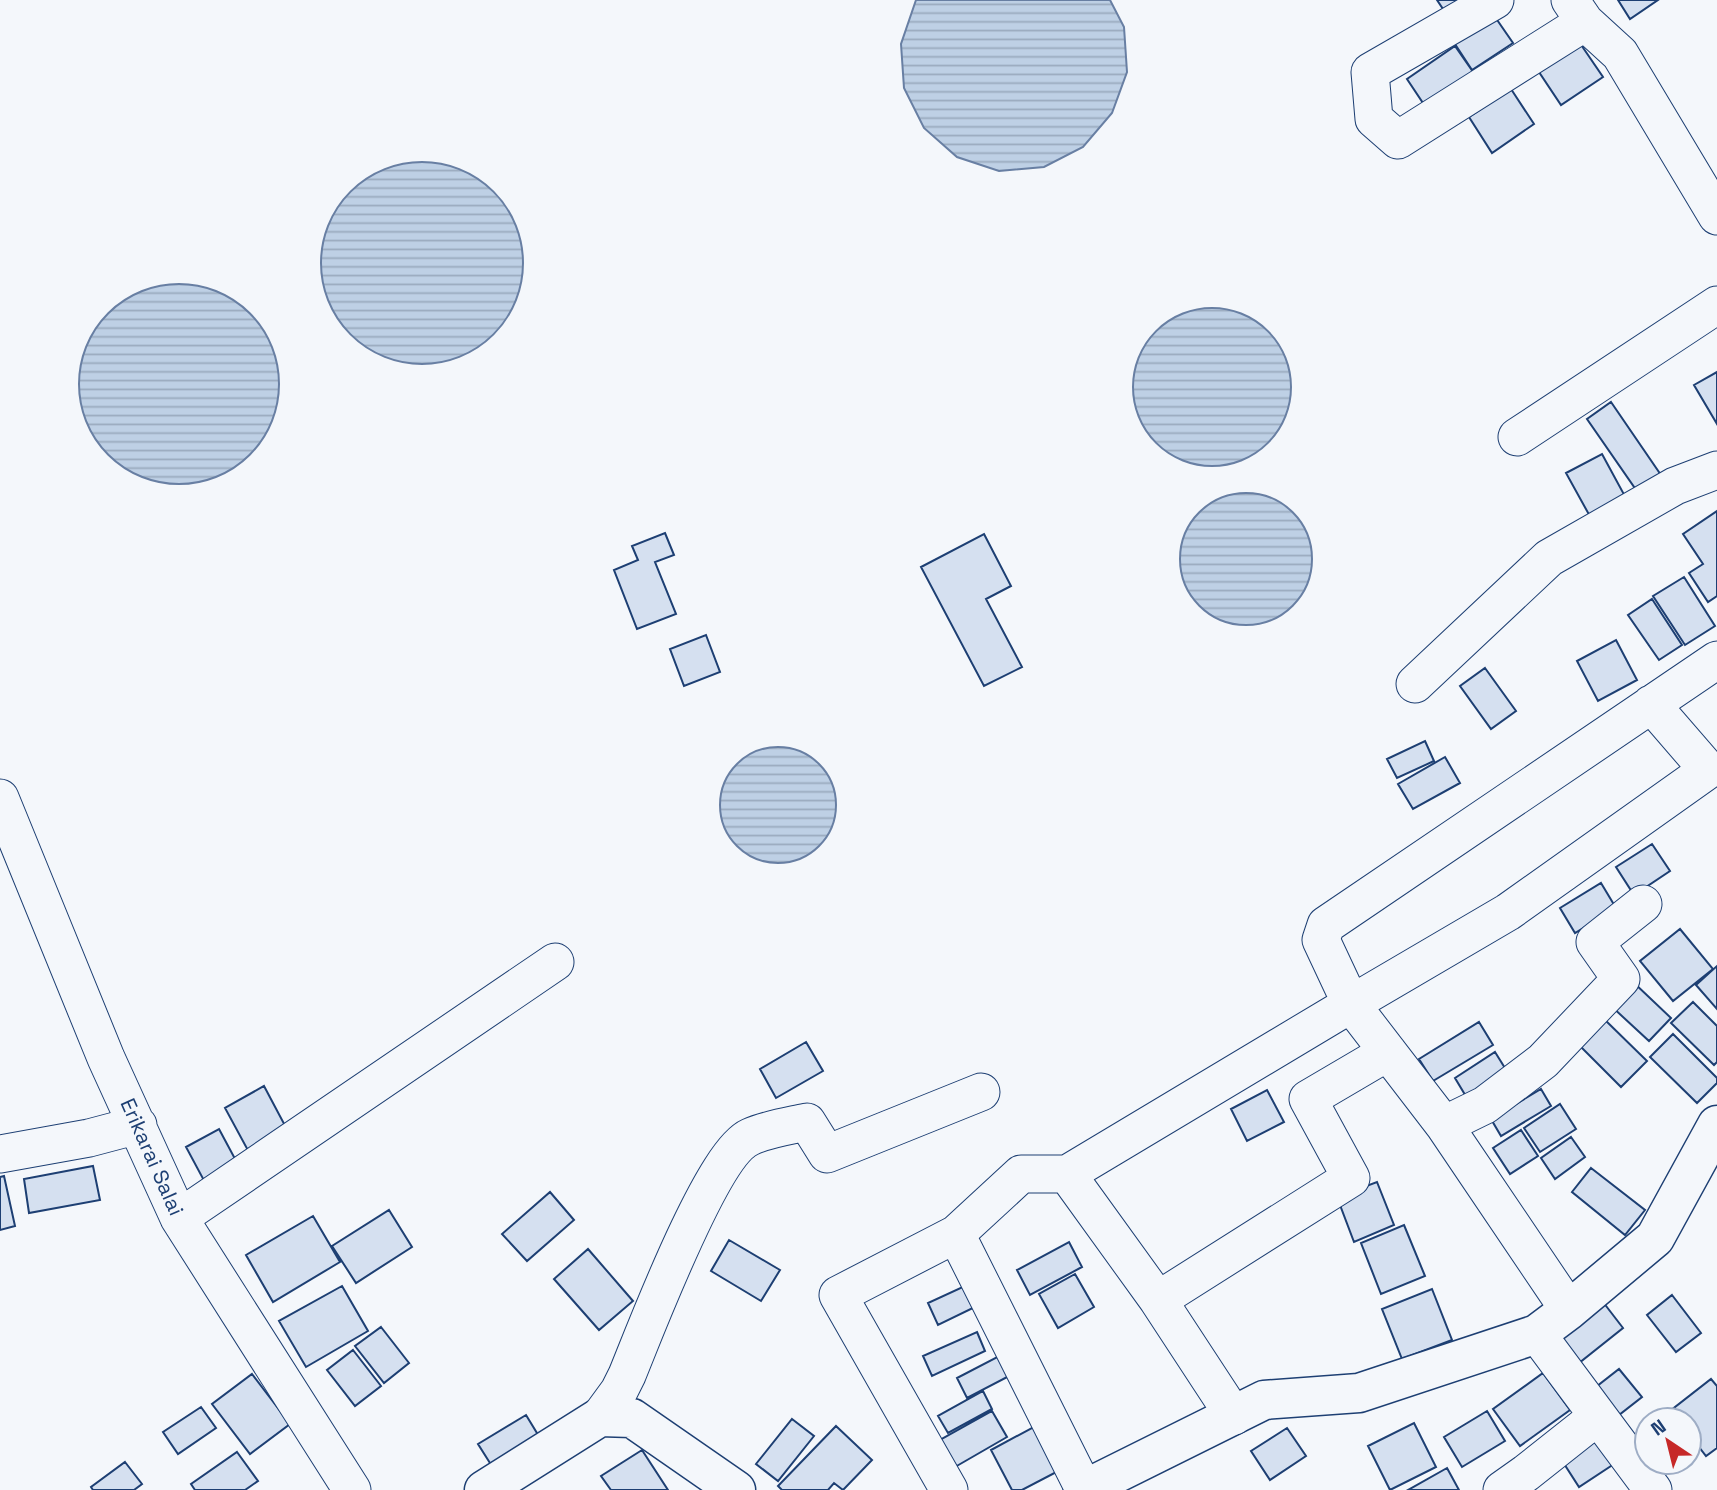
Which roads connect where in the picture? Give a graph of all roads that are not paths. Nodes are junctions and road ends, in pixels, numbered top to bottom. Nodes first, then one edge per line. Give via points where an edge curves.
1 (1495, 0) edge
2 (1578, 11) edge
3 (1717, 216) edge
4 (1717, 305) edge
5 (1517, 437) dead end
6 (1717, 470) edge
7 (1717, 660) edge
8 (1415, 684) dead end
9 (1651, 704) junction
10 (0, 798) edge
11 (1643, 904) dead end
12 (555, 962) dead end
13 (1352, 1004) junction
14 (1388, 1052) junction
15 (981, 1093) dead end
16 (138, 1125) junction
17 (1444, 1125) junction
18 (1712, 1144) edge
19 (0, 1154) edge
20 (1067, 1174) junction
21 (178, 1218) junction
22 (956, 1234) junction
23 (1158, 1300) junction
24 (1569, 1310) junction
25 (1537, 1334) junction
26 (1234, 1416) junction
27 (1598, 1416) junction
28 (600, 1417) junction
29 (352, 1490) edge
30 (484, 1490) edge
31 (736, 1490) edge
32 (949, 1490) edge
33 (1083, 1490) edge
34 (1502, 1490) edge
35 (1653, 1490) edge

1 - 2 street via 1370,72 1374,119 1398,140
2 - 3 street via 1620,54
4 - 5 street
6 - 8 street via 1675,486 1549,558
7 - 9 street
9 - 13 street via 1326,925 1321,940
9 - 13 street via 1708,769 1508,912
10 - 16 street, Erikarai Salai
11 - 17 street via 1595,942 1621,979 1543,1061 1485,1105
12 - 21 street
13 - 14 street
13 - 20 street
14 - 17 street
14 - 23 street via 1308,1099 1351,1178
15 - 28 street via 827,1154 807,1122 748,1137 711,1184 627,1375
16 - 19 street
16 - 21 street, Erikarai Salai
17 - 24 street
18 - 24 main road via 1655,1238
20 - 22 street via 1021,1174
20 - 23 street
21 - 29 street, Erikarai Salai
22 - 32 street via 838,1295
22 - 33 street
23 - 26 street
24 - 25 main road
25 - 26 main road via 1359,1393 1264,1400
25 - 27 street
26 - 33 main road
27 - 34 street
27 - 35 street
28 - 30 main road
28 - 31 main road via 632,1418

